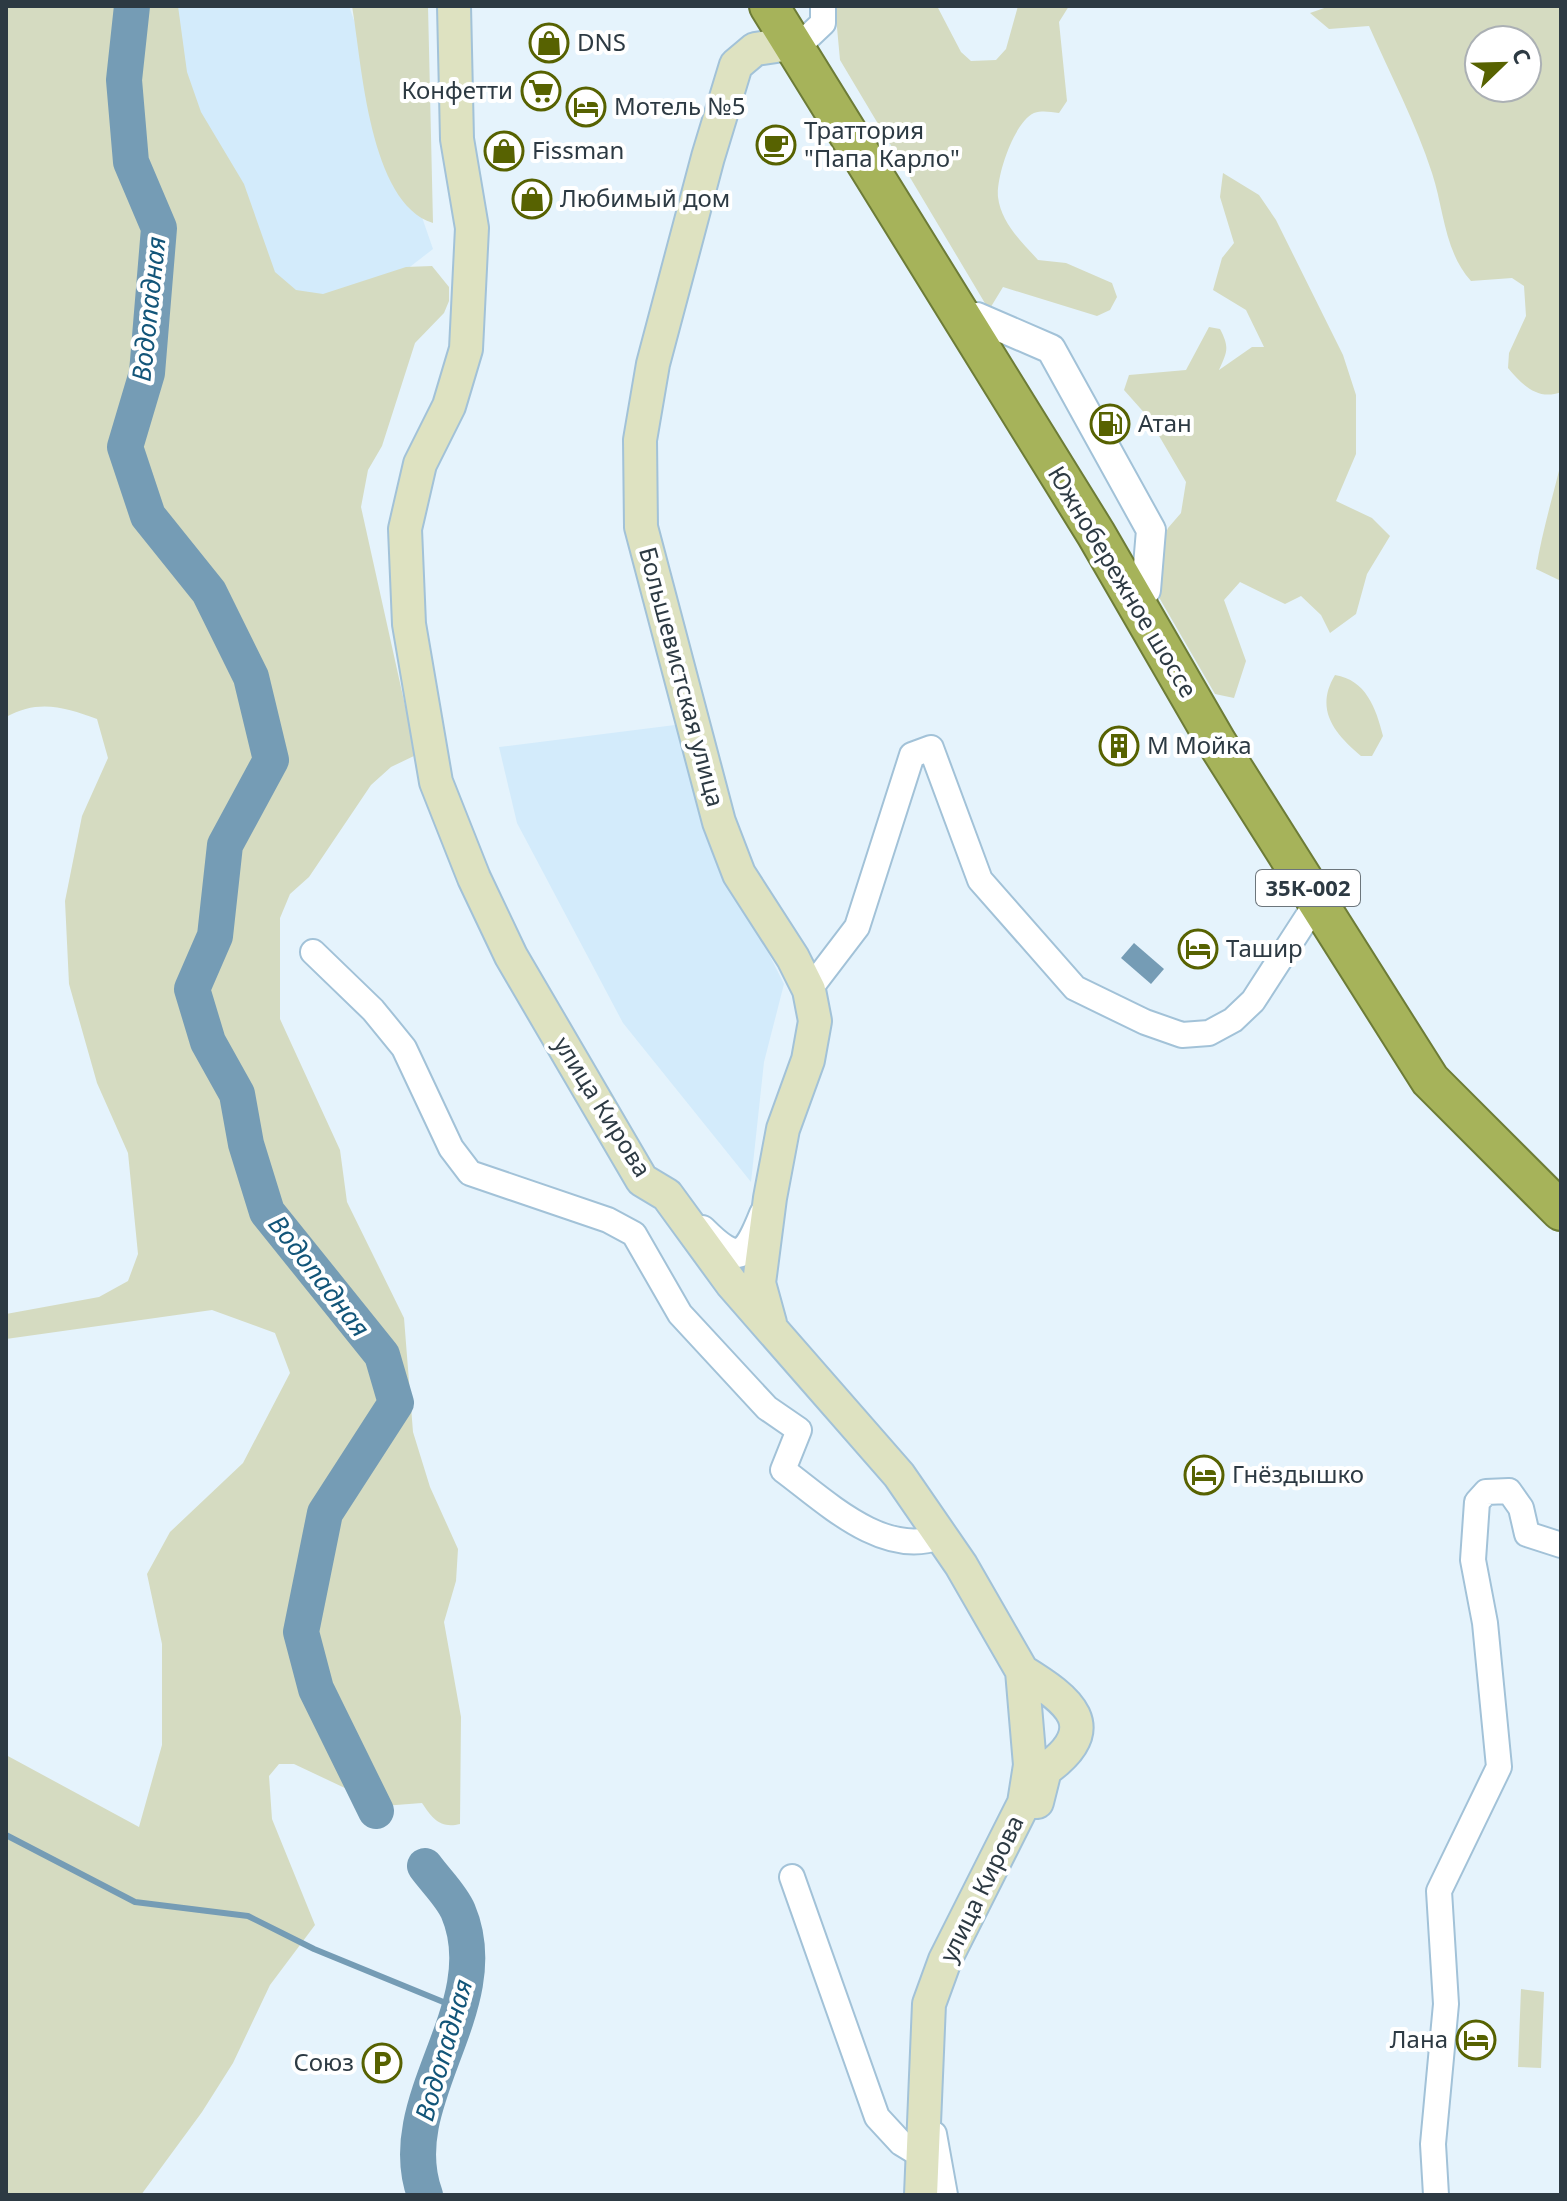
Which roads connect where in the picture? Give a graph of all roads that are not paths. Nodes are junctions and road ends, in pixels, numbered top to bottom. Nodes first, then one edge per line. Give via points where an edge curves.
1 (454, 6) edge
2 (769, 6) edge
3 (785, 6) edge
4 (810, 28) edge
5 (1317, 902) junction
6 (313, 952) dead end
7 (809, 990) junction
8 (1561, 1188) edge
9 (667, 1195) junction
10 (770, 1198) junction
11 (1561, 1211) edge
12 (772, 1330) junction
13 (939, 1537) junction
14 (1561, 1545) edge
15 (1022, 1671) junction
16 (1037, 1768) junction
17 (792, 1877) dead end
18 (931, 2114) junction
19 (924, 2151) junction
20 (921, 2195) edge
21 (945, 2195) edge
22 (1436, 2195) edge

1 - 9 main road, улица Кирова via 457,139 472,228 466,349 449,406 420,464 405,529 409,624 436,782 511,956 642,1180
2 - 4 highway, Южнобережное шоссе
3 - 4 highway, Южнобережное шоссе
4 - 5 highway, Южнобережное шоссе / 35К-002 via 1217,743
4 - 7 main road, Большевистская улица via 755,49 736,65 653,364 640,440 641,527 719,822 739,874
4 - 8 highway, Южнобережное шоссе / 35К-002 via 1226,730 1440,1067
5 - 7 street via 1253,1001 1233,1020 1209,1033 1182,1035 1145,1022 1075,988 980,880 931,748 912,755 857,927
5 - 11 highway, Южнобережное шоссе / 35К-002 via 1430,1080
6 - 13 street via 404,1048 451,1148 470,1173 608,1220 634,1234 680,1314 767,1408 799,1430 783,1470 855,1523 898,1541
7 - 10 main road, Большевистская улица via 815,1021 808,1060 783,1129
9 - 10 street via 724,1252 738,1253 751,1245
9 - 12 main road, улица Кирова
10 - 12 main road, Большевистская улица via 759,1283
12 - 13 main road, улица Кирова via 899,1475
13 - 15 main road, улица Кирова
14 - 22 street via 1527,1534 1521,1508 1509,1491 1486,1492 1477,1502 1473,1560 1485,1623 1499,1767 1439,1891 1446,2004 1433,2144
15 - 16 main road, улица Кирова
15 - 16 main road via 1058,1693 1075,1711 1077,1736 1067,1754
16 - 18 main road via 1037,1804 954,1967 940,2006
16 - 19 main road, улица Кирова via 929,2004
17 - 19 street via 877,2117 901,2143
18 - 19 main road
18 - 21 street
19 - 20 main road, улица Кирова

